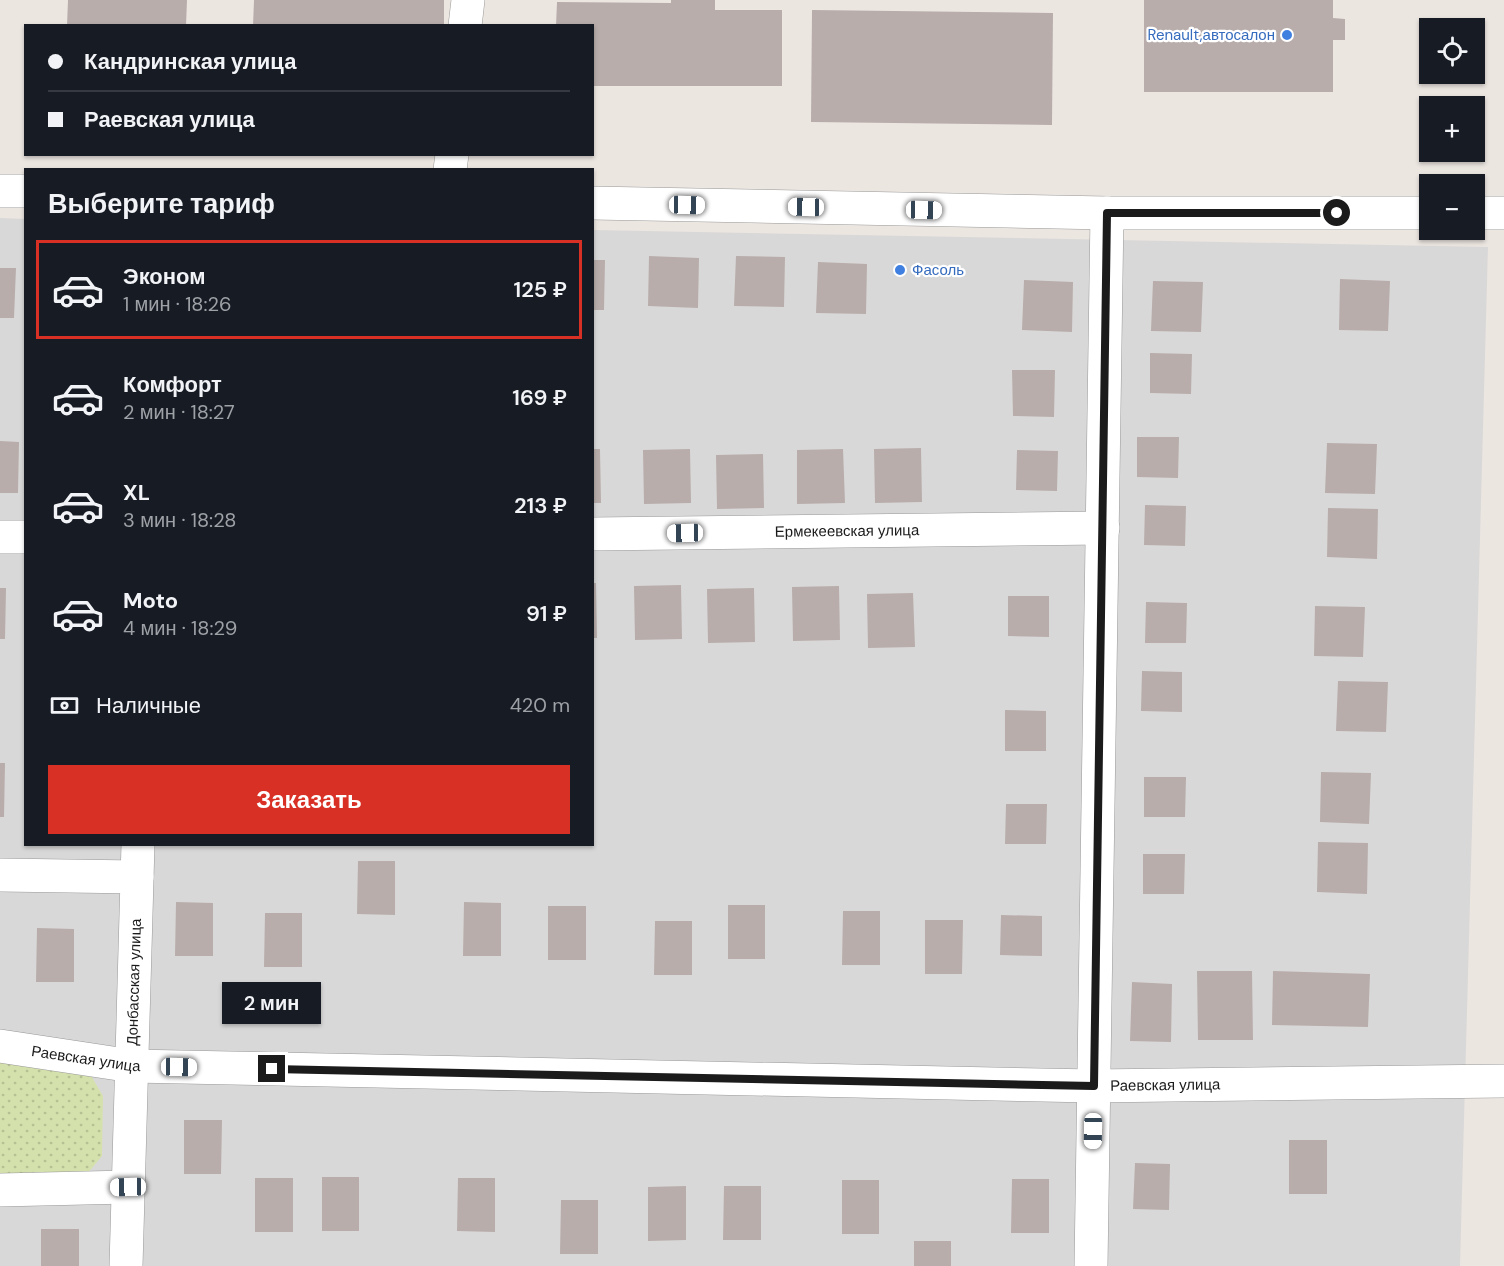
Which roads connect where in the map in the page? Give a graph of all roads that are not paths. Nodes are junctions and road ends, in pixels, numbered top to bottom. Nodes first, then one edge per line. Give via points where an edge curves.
1 (468, 0) edge
2 (465, 24) edge
3 (0, 191) edge
4 (24, 191) edge
5 (594, 203) edge
6 (1107, 213) junction
7 (1419, 213) edge
8 (1485, 213) edge
9 (1504, 213) edge
10 (1102, 528) junction
11 (594, 534) edge
12 (0, 537) edge
13 (24, 537) edge
14 (138, 846) edge
15 (0, 875) edge
16 (137, 877) junction
17 (0, 1046) edge
18 (132, 1066) junction
19 (1504, 1081) edge
20 (1094, 1086) junction
21 (128, 1187) junction
22 (0, 1190) edge
23 (126, 1266) edge
24 (1091, 1266) edge

1 - 2 street
3 - 4 street
5 - 6 street
6 - 7 street
6 - 10 street
8 - 9 street
10 - 11 street, Ермекеевская улица
10 - 20 street
12 - 13 street
14 - 16 street, Донбасская улица
15 - 16 street
16 - 18 street, Донбасская улица
17 - 18 street, Раевская улица
18 - 20 street, Раевская улица
18 - 21 street, Донбасская улица
19 - 20 street, Раевская улица
20 - 24 street
21 - 22 street
21 - 23 street, Донбасская улица

